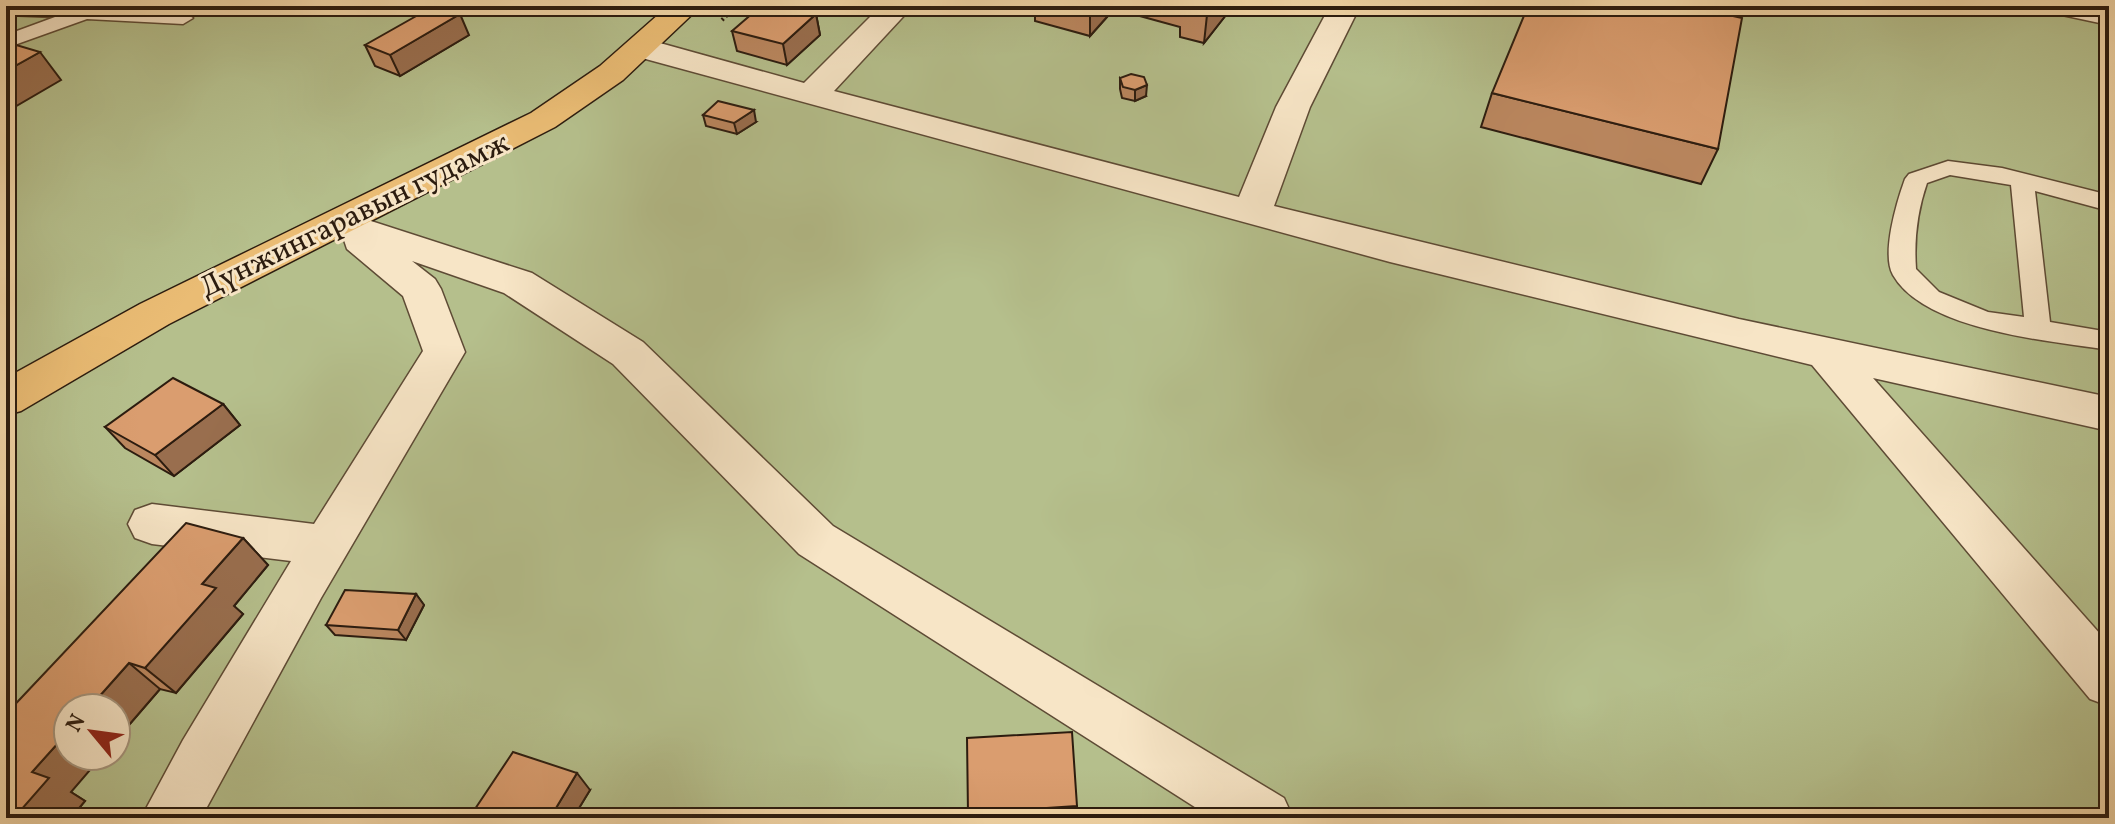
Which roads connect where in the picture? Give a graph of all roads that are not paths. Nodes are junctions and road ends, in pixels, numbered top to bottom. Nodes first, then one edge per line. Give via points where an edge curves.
1 (686, 6) edge
2 (898, 6) edge
3 (1345, 6) edge
4 (2059, 6) edge
5 (7, 9) edge
6 (85, 13) junction
7 (2109, 16) edge
8 (183, 18) dead end
9 (12, 43) edge
10 (642, 48) junction
11 (811, 95) junction
12 (2022, 180) junction
13 (2109, 203) edge
14 (1253, 213) junction
15 (340, 223) junction
16 (2038, 329) junction
17 (2109, 341) edge
18 (1825, 352) junction
19 (6, 399) edge
20 (2109, 414) edge
21 (152, 524) dead end
22 (324, 545) junction
23 (2109, 682) edge
24 (170, 818) edge
25 (1264, 818) edge

1 - 10 main road, Дүнжингаравын гудамж
2 - 11 street
3 - 14 street via 1311,68
4 - 7 street
5 - 6 lane
5 - 9 lane
6 - 8 lane
6 - 9 lane
10 - 11 street
10 - 15 main road, Дүнжингаравын гудамж via 583,94 522,130
11 - 14 street
12 - 13 lane
12 - 16 lane
12 - 16 lane via 1948,168 1917,179 1901,240 1904,272 1930,298 1984,320
14 - 18 street
15 - 19 main road, Дүнжингаравын гудамж via 194,293
15 - 22 street via 421,289 444,352
15 - 25 street via 518,283 628,353 816,540
16 - 17 lane
18 - 20 street
18 - 23 street
21 - 22 street
22 - 24 street

